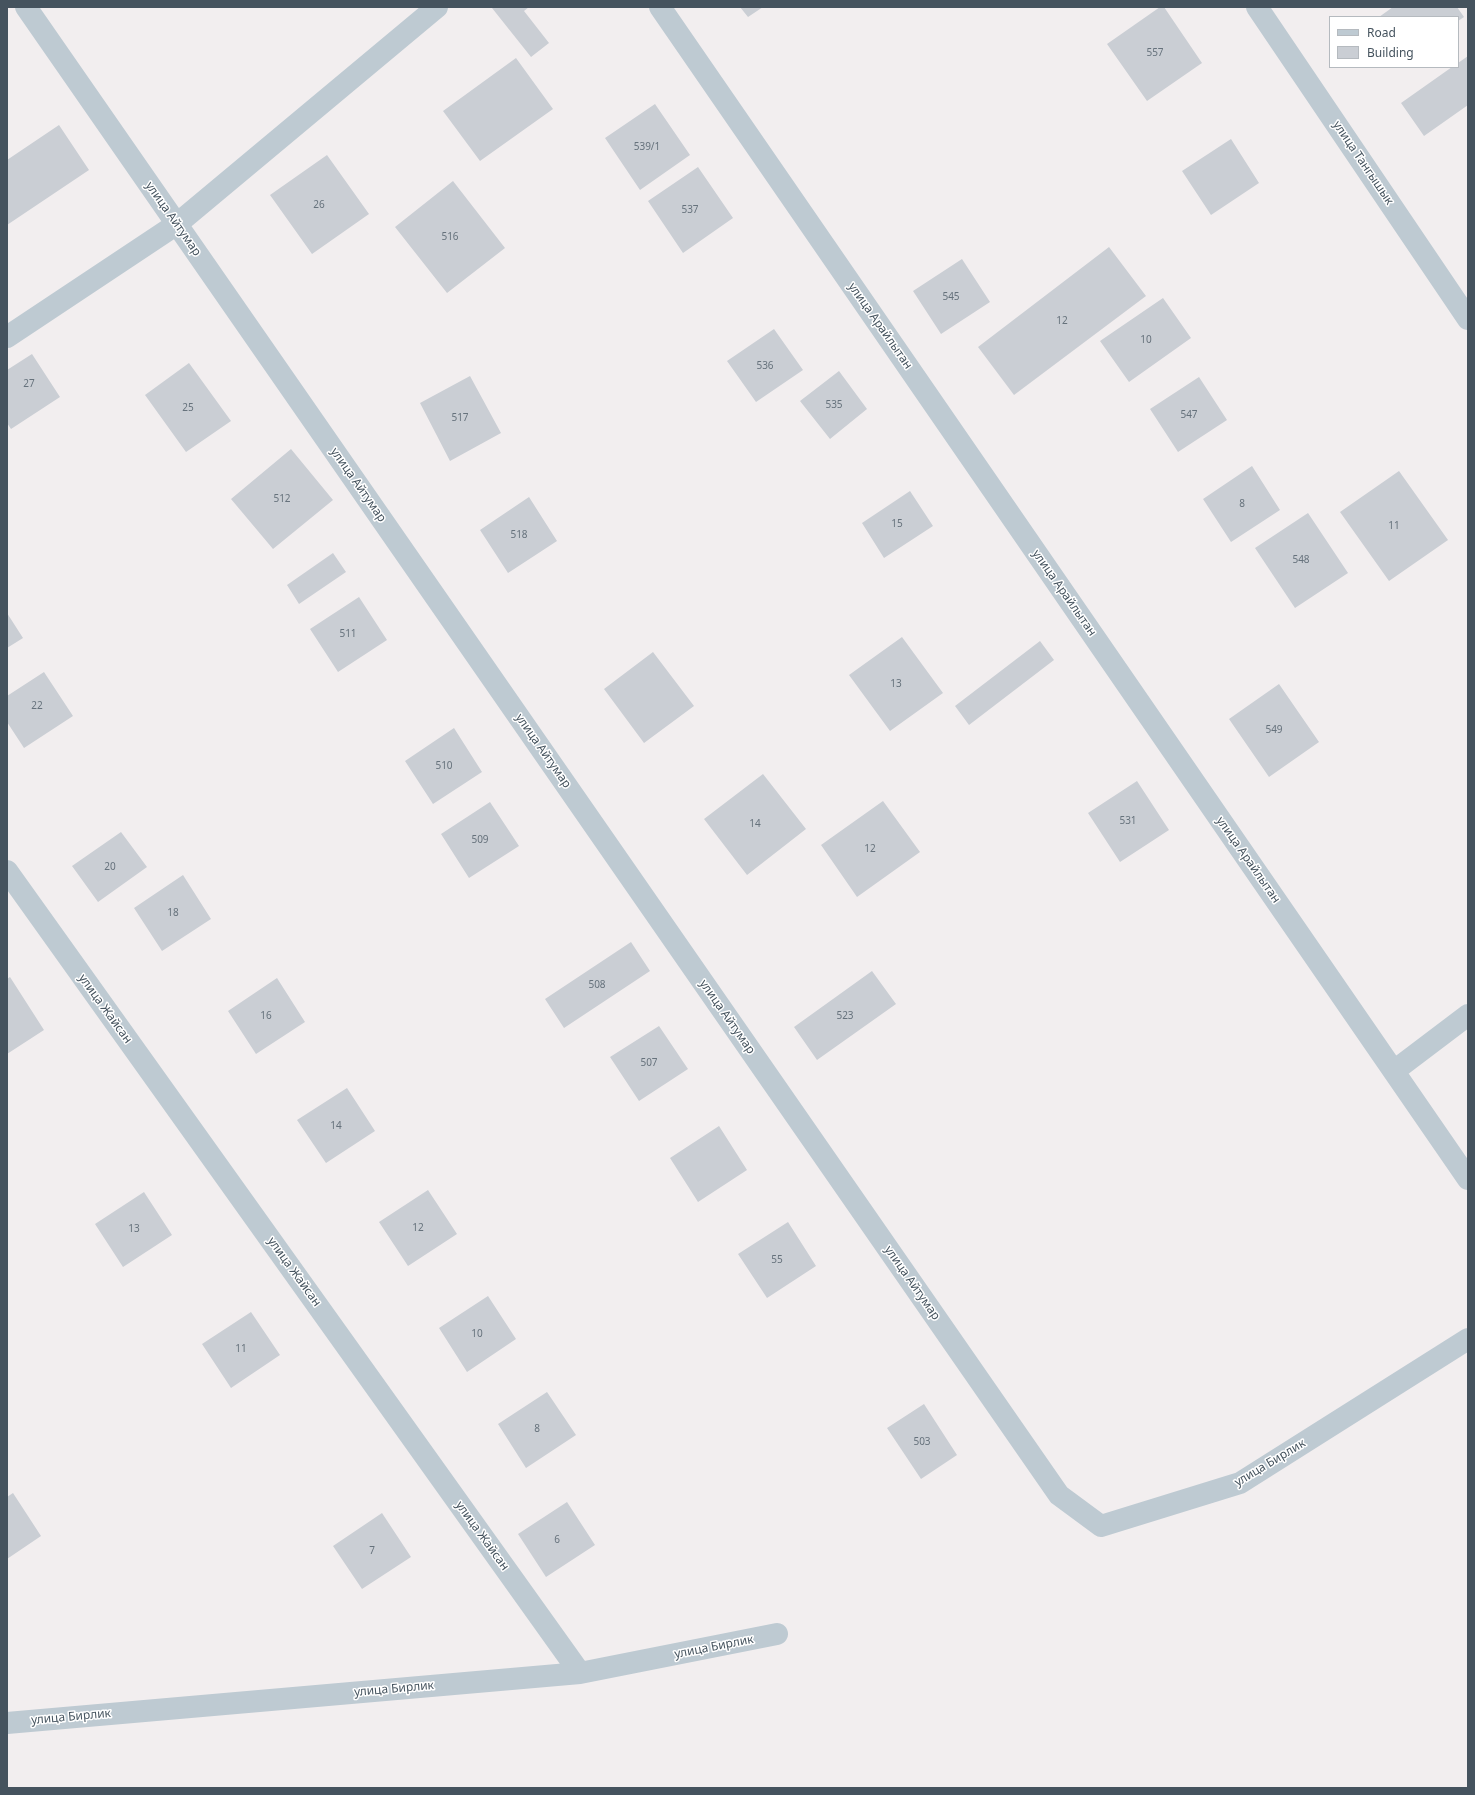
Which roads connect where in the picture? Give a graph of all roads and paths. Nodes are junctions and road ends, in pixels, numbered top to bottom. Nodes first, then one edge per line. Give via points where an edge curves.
1 (26, 7) edge
2 (437, 7) edge
3 (660, 7) edge
4 (1258, 7) edge
5 (177, 224) junction
6 (1468, 318) edge
7 (7, 337) edge
8 (7, 871) edge
9 (1467, 1016) edge
10 (1394, 1071) junction
11 (1468, 1179) edge
12 (1468, 1339) edge
13 (1059, 1495) joint
14 (777, 1634) dead end
15 (580, 1673) junction
16 (7, 1723) edge

1 - 5 street, улица Айтумар
2 - 5 street
3 - 10 street, улица Арайлытан
4 - 6 street, улица Тангышык
5 - 7 street
5 - 13 street, улица Айтумар
8 - 15 street, улица Жайсан
9 - 10 street
10 - 11 street, улица Арайлытан
12 - 13 street, улица Бирлик via 1240,1484 1101,1526
14 - 15 street, улица Бирлик
15 - 16 street, улица Бирлик

